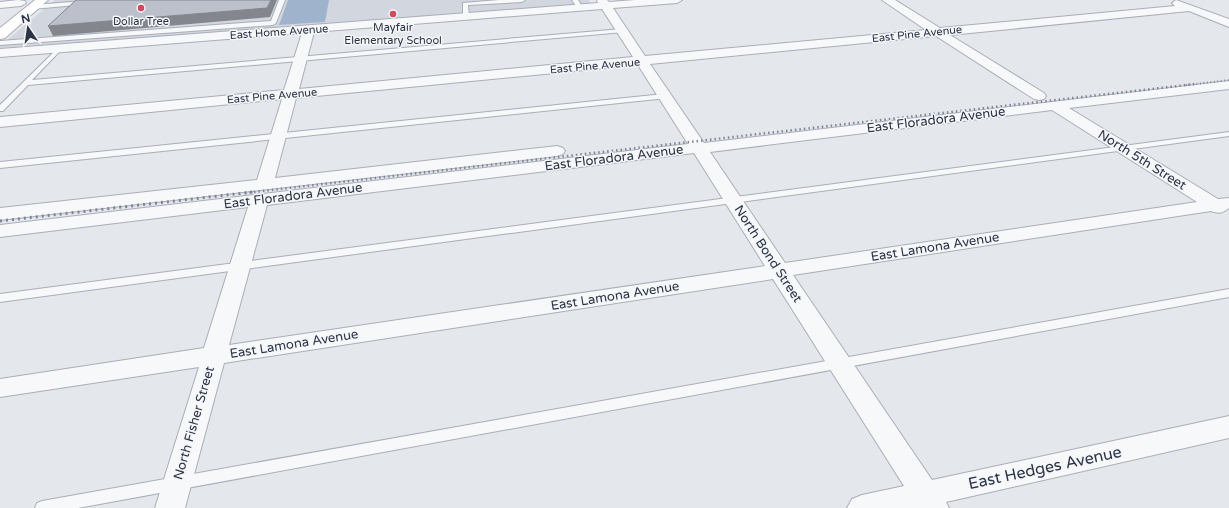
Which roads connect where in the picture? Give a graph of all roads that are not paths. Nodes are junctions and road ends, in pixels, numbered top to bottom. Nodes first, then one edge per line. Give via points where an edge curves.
1 (282, 0) edge
2 (522, 0) edge
3 (677, 0) edge
4 (887, 0) edge
5 (1171, 0) edge
6 (30, 2) edge
7 (95, 3) edge
8 (603, 3) edge
9 (0, 4) edge
10 (577, 4) edge
11 (1190, 8) junction
12 (466, 17) junction
13 (0, 20) edge
14 (1229, 23) edge
15 (309, 29) junction
16 (622, 31) junction
17 (938, 32) junction
18 (0, 35) edge
19 (0, 43) edge
20 (59, 49) junction
21 (0, 54) edge
22 (301, 59) junction
23 (642, 61) junction
24 (1229, 74) edge
25 (26, 82) junction
26 (1229, 85) edge
27 (290, 95) junction
28 (664, 96) junction
29 (1038, 96) junction
30 (1055, 106) junction
31 (0, 109) edge
32 (0, 122) edge
33 (1229, 134) edge
34 (278, 136) junction
35 (695, 142) junction
36 (1123, 148) junction
37 (0, 165) edge
38 (262, 192) junction
39 (733, 200) junction
40 (1224, 207) edge
41 (0, 214) edge
42 (0, 232) edge
43 (240, 266) junction
44 (779, 271) junction
45 (1229, 293) edge
46 (0, 298) edge
47 (214, 356) junction
48 (840, 364) junction
49 (0, 388) edge
50 (1229, 427) edge
51 (177, 484) junction
52 (930, 501) edge
53 (42, 508) edge
54 (170, 508) edge
55 (862, 508) edge

1 - 19 lane via 273,23
2 - 12 lane via 465,4
3 - 8 street, East Home Avenue
4 - 17 street
5 - 11 street
6 - 7 lane
6 - 9 street
6 - 13 main road
6 - 18 main road
8 - 10 street, East Home Avenue
8 - 16 street, North Bond Street
10 - 12 street, East Home Avenue
11 - 14 street
11 - 17 street, East Pine Avenue
12 - 15 street, East Home Avenue
15 - 20 street, East Home Avenue
15 - 22 street, North Fisher Street
16 - 22 lane
16 - 23 street, North Bond Street
17 - 23 street, East Pine Avenue
17 - 29 street
20 - 21 street, East Home Avenue
20 - 25 lane
22 - 25 lane
22 - 27 street, North Fisher Street
23 - 27 street, East Pine Avenue
23 - 28 street, North Bond Street
24 - 29 street, East Floradora Avenue
25 - 31 lane
26 - 30 street, East Floradora Avenue
27 - 32 street, East Pine Avenue
27 - 34 street, North Fisher Street
28 - 34 lane
28 - 35 street, North Bond Street
29 - 35 street, East Floradora Avenue
30 - 35 street, East Floradora Avenue
30 - 36 street, North 5th Street
33 - 36 lane
34 - 37 lane
34 - 38 street, North Fisher Street
35 - 38 street, East Floradora Avenue
35 - 39 street, North Bond Street
36 - 39 lane
36 - 40 street, North 5th Street
38 - 41 street, East Floradora Avenue
38 - 42 street, East Floradora Avenue
38 - 43 street, North Fisher Street
39 - 43 lane
39 - 44 street, North Bond Street
40 - 44 street, East Lamona Avenue
43 - 46 lane
43 - 47 street, North Fisher Street
44 - 47 street, East Lamona Avenue
44 - 48 street, North Bond Street
45 - 48 lane
47 - 49 street, East Lamona Avenue
47 - 51 street, North Fisher Street
48 - 51 lane
48 - 52 street, North Bond Street
50 - 52 street, East Hedges Avenue
51 - 53 lane
51 - 54 street, North Fisher Street
52 - 55 street, East Hedges Avenue

